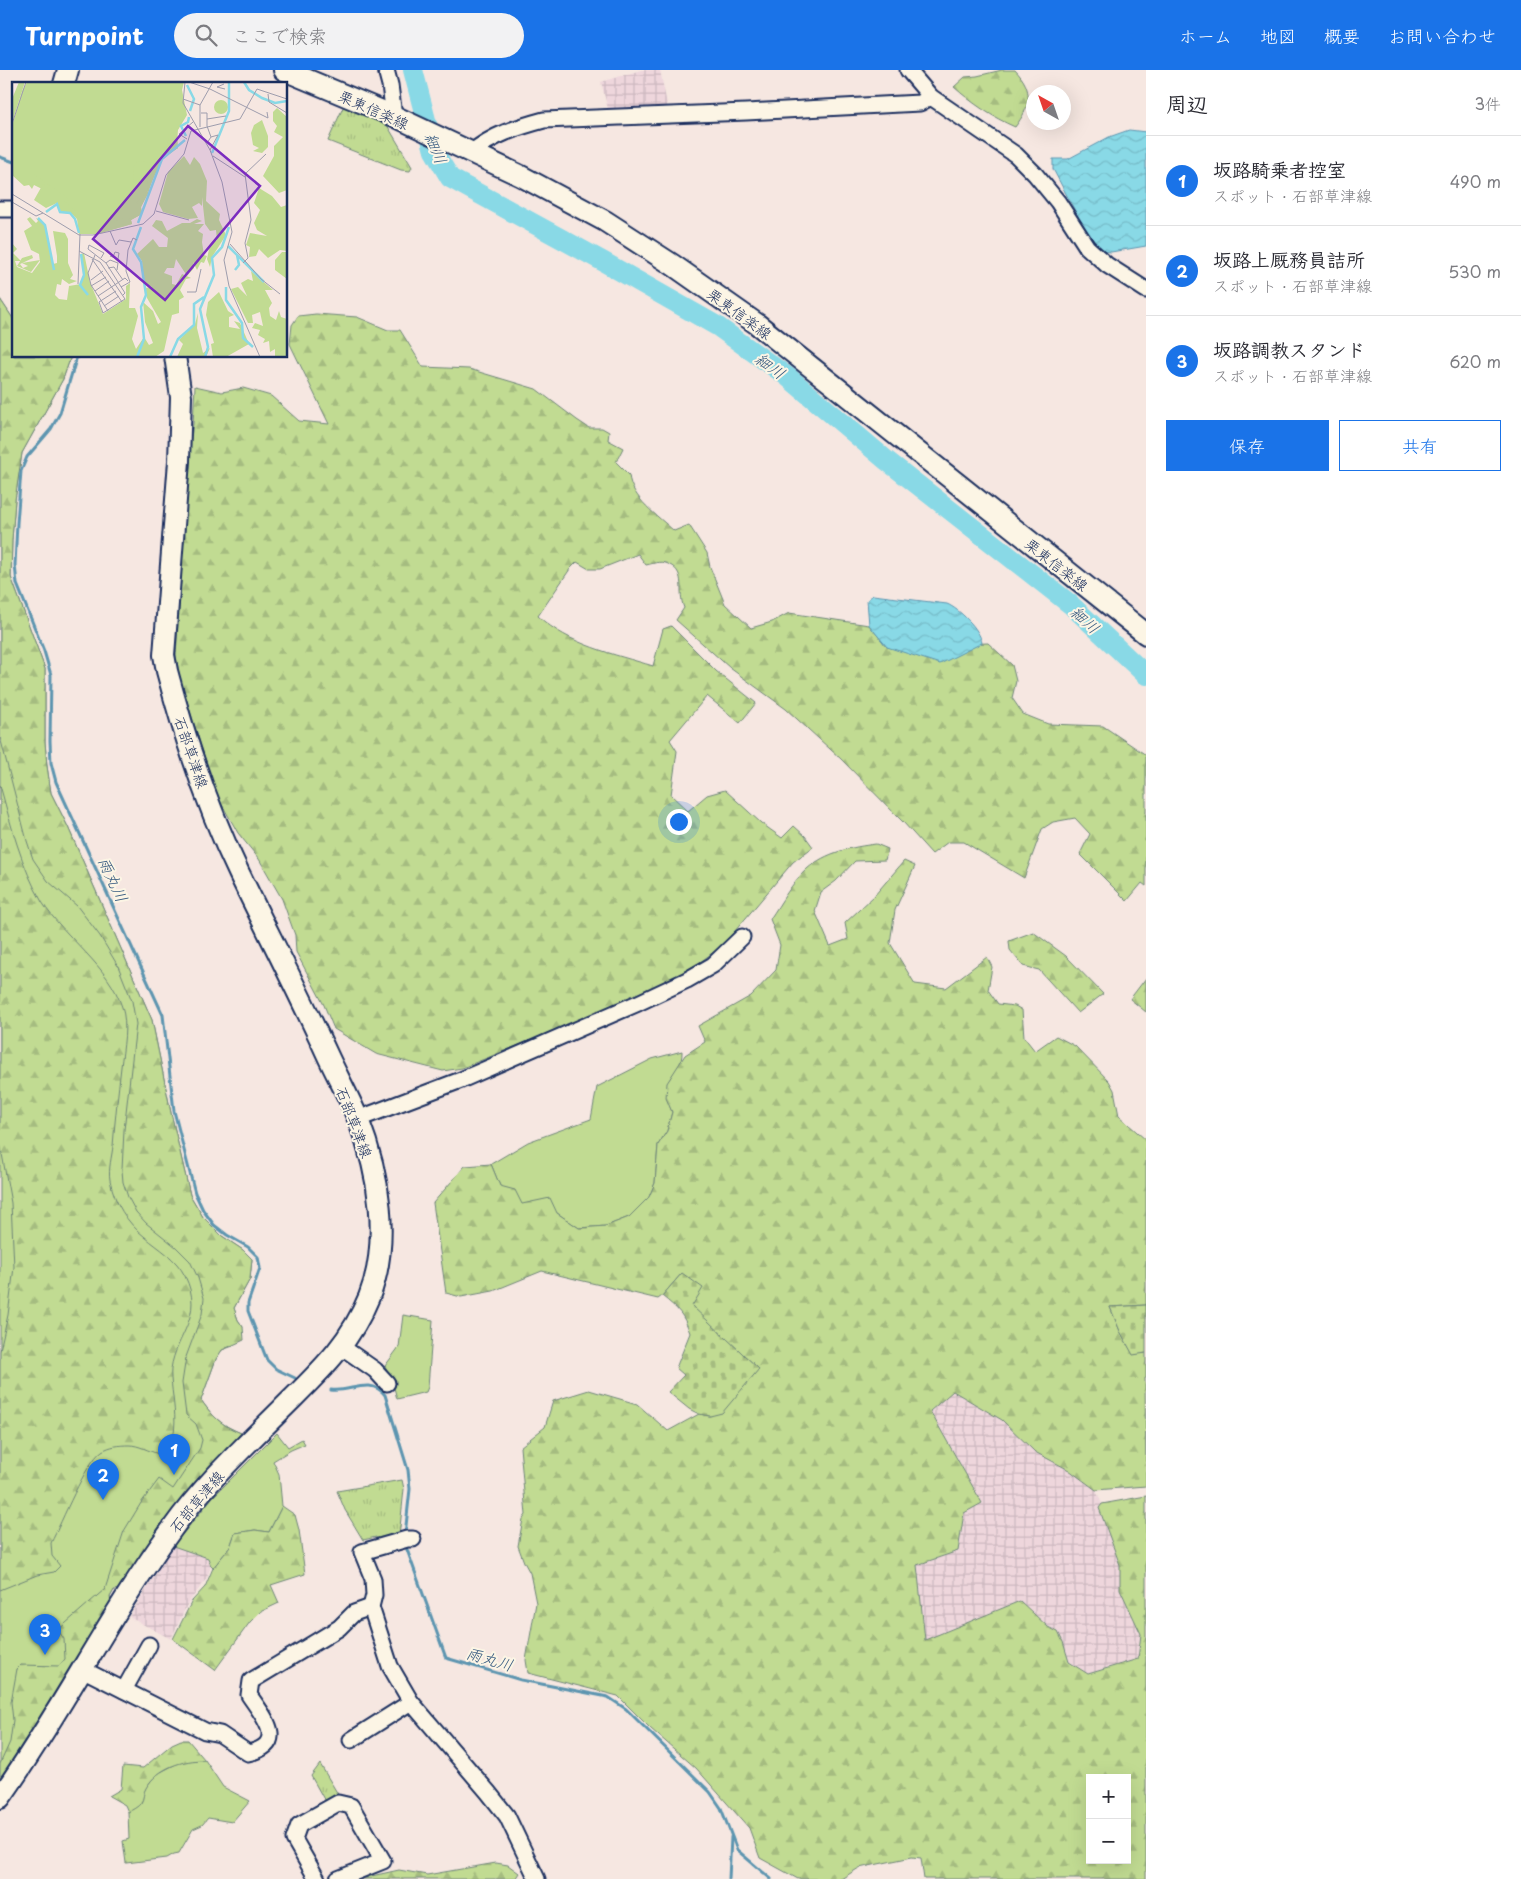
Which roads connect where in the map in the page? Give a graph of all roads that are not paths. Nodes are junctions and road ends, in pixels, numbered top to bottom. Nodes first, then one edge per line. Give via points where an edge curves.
1 (284, 70) edge
2 (386, 70) edge
3 (908, 70) edge
4 (305, 74) edge
5 (931, 97) junction
6 (399, 118) junction
7 (465, 150) junction
8 (1146, 290) edge
9 (175, 358) edge
10 (1146, 634) edge
11 (742, 937) dead end
12 (358, 1119) junction
13 (342, 1347) junction
14 (387, 1383) dead end
15 (407, 1540) dead end
16 (371, 1607) junction
17 (148, 1645) dead end
18 (82, 1669) junction
19 (124, 1690) junction
20 (411, 1702) junction
21 (351, 1740) dead end
22 (0, 1798) edge
23 (317, 1879) edge
24 (338, 1879) edge
25 (537, 1879) edge

1 - 4 main road, 栗東信楽線
2 - 6 street
3 - 5 street
4 - 6 main road, 栗東信楽線
5 - 7 street via 920,103 544,120 518,127
5 - 8 street via 1016,155 1058,202 1087,247
6 - 7 main road, 栗東信楽線
7 - 10 main road, 栗東信楽線 via 606,220 758,324
9 - 12 main road, 石部草津線 via 181,397 164,655 167,671 216,821
11 - 12 street via 712,965 687,980 461,1080
12 - 13 main road, 石部草津線 via 378,1192 381,1240 368,1300
13 - 14 street via 375,1370
13 - 18 main road, 石部草津線 via 216,1475 172,1527
15 - 16 street via 362,1552 373,1579
16 - 19 street via 354,1613 340,1628 251,1681 249,1695 270,1727 269,1741 262,1750 248,1753 220,1734 205,1731
16 - 20 street via 390,1666
17 - 19 street
18 - 19 street
18 - 22 main road, 石部草津線
20 - 21 street
20 - 25 street via 507,1816
23 - 24 street via 294,1839 299,1825 338,1803 351,1806 383,1861

